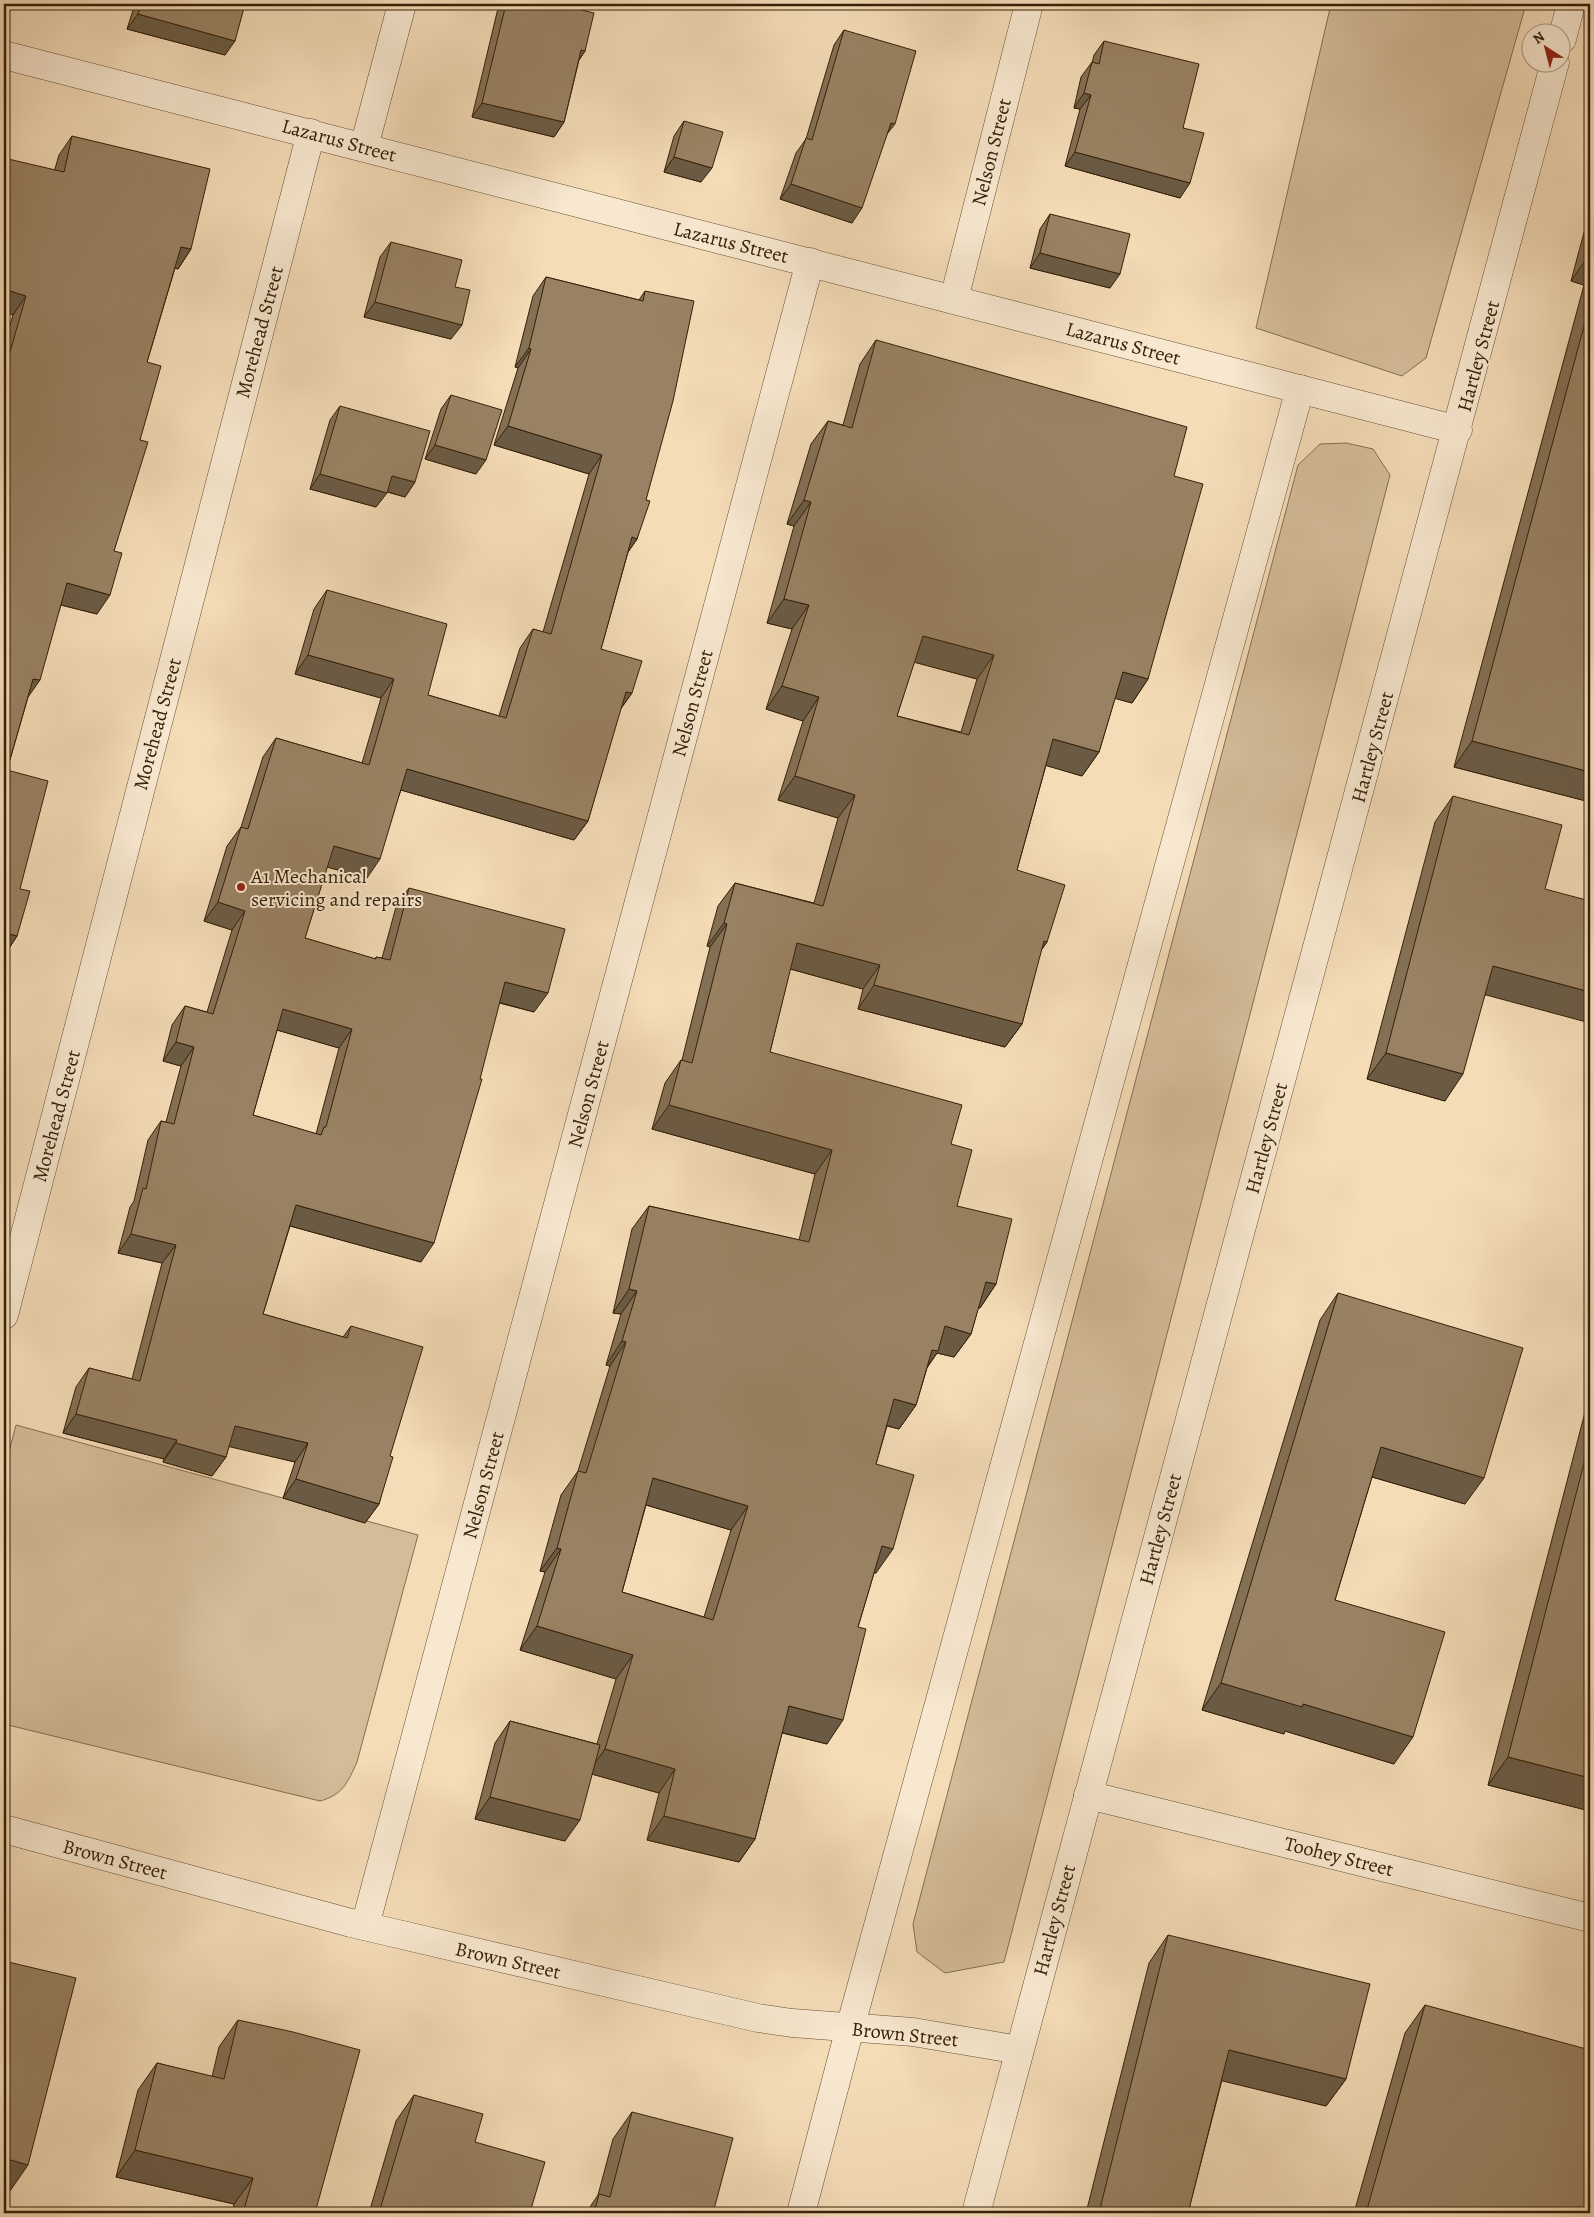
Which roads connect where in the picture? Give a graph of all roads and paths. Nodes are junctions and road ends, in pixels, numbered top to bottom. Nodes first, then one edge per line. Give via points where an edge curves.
1 (402, 4) edge
2 (1029, 4) edge
3 (1571, 4) edge
4 (1566, 22) edge
5 (4, 55) edge
6 (1552, 72) edge
7 (311, 132) junction
8 (364, 148) junction
9 (810, 262) junction
10 (954, 299) junction
11 (1300, 389) junction
12 (1458, 430) junction
13 (4, 1315) edge
14 (1088, 1795) junction
15 (4, 1829) edge
16 (1590, 1918) edge
17 (365, 1926) junction
18 (850, 2028) junction
19 (1019, 2050) junction
20 (801, 2213) edge
21 (976, 2213) edge

1 - 8 street
2 - 10 street, Nelson Street
3 - 4 street
5 - 7 street, Lazarus Street
6 - 12 street, Hartley Street
7 - 8 street, Lazarus Street
7 - 13 street, Morehead Street
8 - 9 street, Lazarus Street
9 - 10 street, Lazarus Street
9 - 17 street, Nelson Street
10 - 11 street, Lazarus Street
11 - 12 street, Lazarus Street
11 - 18 street
12 - 14 street, Hartley Street
14 - 16 street, Toohey Street
14 - 19 street, Hartley Street
15 - 17 street, Brown Street
17 - 18 street, Brown Street via 758,2018
18 - 19 street, Brown Street via 913,2032
18 - 20 street
19 - 21 street, Hartley Street

